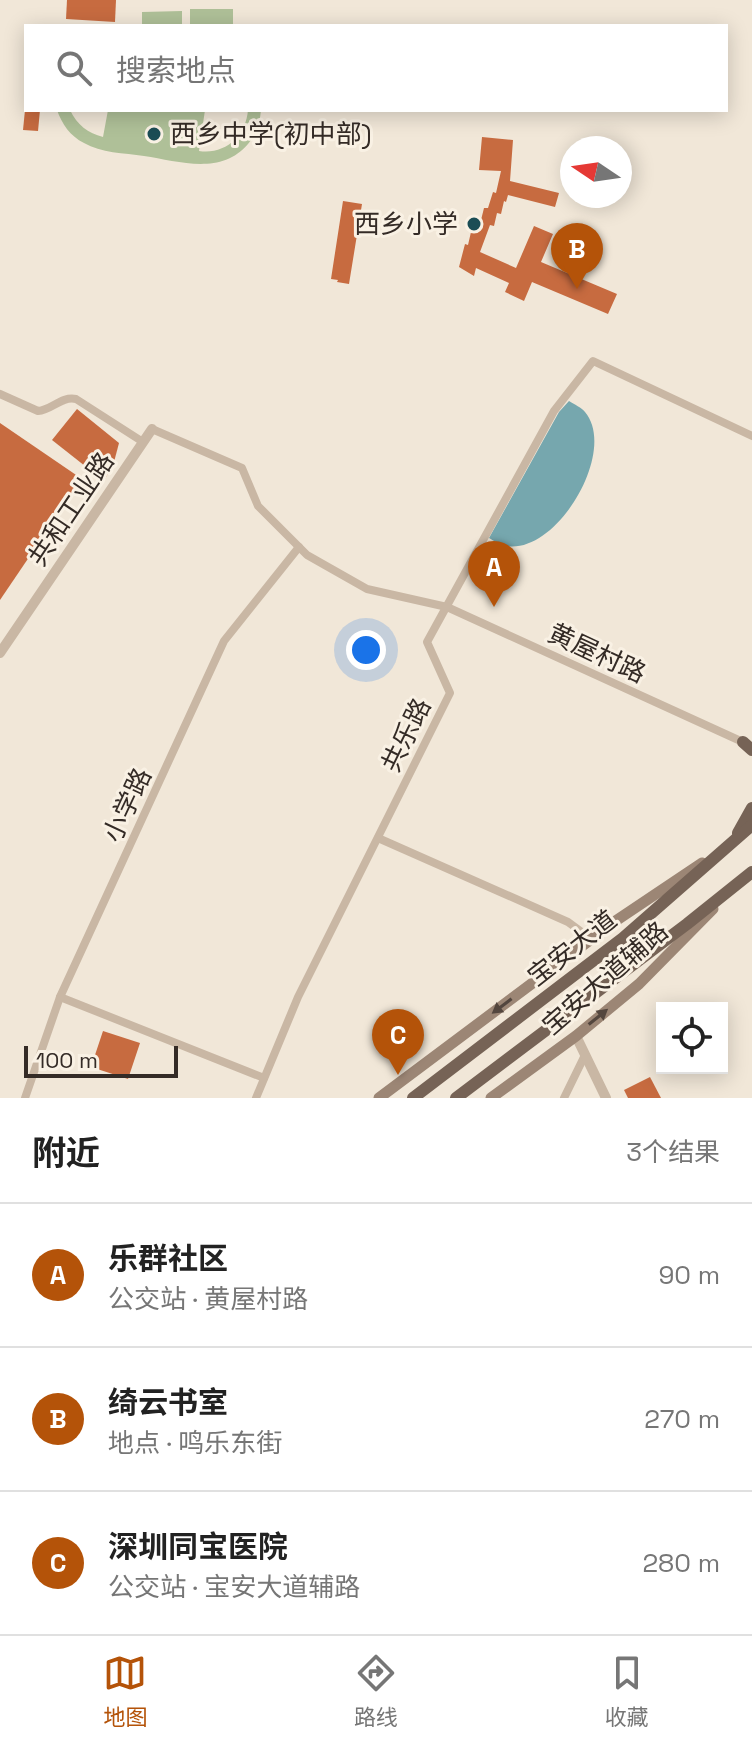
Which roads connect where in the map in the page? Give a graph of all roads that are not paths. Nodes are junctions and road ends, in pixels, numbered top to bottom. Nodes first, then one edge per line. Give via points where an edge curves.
1 (0, 394) edge
2 (152, 429) joint
3 (752, 436) edge
4 (143, 442) junction
5 (299, 547) junction
6 (447, 607) junction
7 (0, 653) edge
8 (749, 746) edge
9 (752, 808) edge
10 (752, 825) edge
11 (378, 838) junction
12 (730, 844) junction
13 (752, 873) edge
14 (740, 882) junction
15 (591, 939) junction
16 (60, 997) junction
17 (576, 1036) junction
18 (585, 1055) junction
19 (264, 1078) junction
20 (25, 1098) edge
21 (256, 1098) edge
22 (379, 1098) edge
23 (413, 1098) edge
24 (456, 1098) edge
25 (491, 1098) edge
26 (564, 1098) edge
27 (606, 1098) edge

1 - 4 street via 38,411 76,399
2 - 4 street, 共和工业路
2 - 5 street, 黄屋村路 via 242,468 258,506
3 - 6 street, 共乐路 via 593,361 554,411
4 - 7 street, 共和工业路
5 - 6 street, 黄屋村路 via 367,589
5 - 16 street, 小学路 via 224,641
6 - 8 street, 黄屋村路
6 - 11 street, 共乐路 via 427,642 450,693
9 - 12 main road
10 - 12 main road, 宝安大道
11 - 15 street via 568,922
11 - 19 street, 共乐路 via 298,997
12 - 15 main road, 宝安大道辅路
12 - 23 main road, 宝安大道 via 623,938
13 - 14 main road, 宝安大道
17 -> 14 main road, 宝安大道辅路 via 639,984
14 - 24 main road, 宝安大道
15 -> 22 main road, 宝安大道辅路
16 - 19 street
16 - 20 street, 小学路
17 - 18 street
17 - 25 main road, 宝安大道辅路
18 - 26 street
18 - 27 street
19 - 21 street, 共乐路

